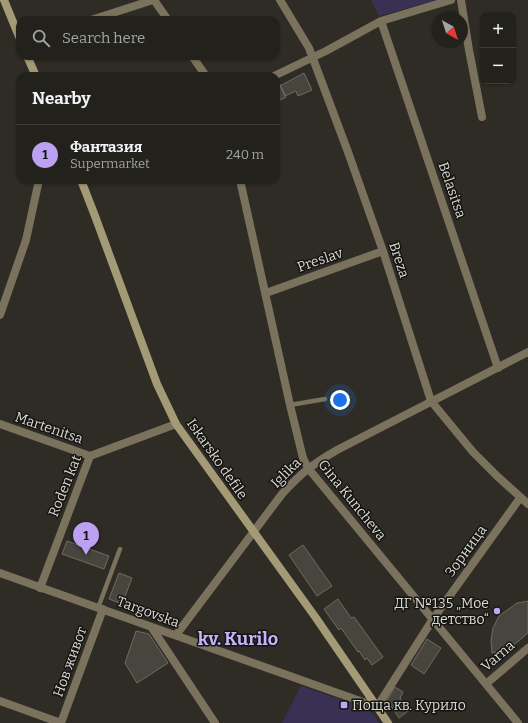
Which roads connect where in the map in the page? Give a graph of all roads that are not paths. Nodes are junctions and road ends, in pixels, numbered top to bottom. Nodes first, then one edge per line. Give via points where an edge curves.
1 (4, 0) edge
2 (153, 0) edge
3 (280, 0) edge
4 (451, 0) edge
5 (460, 0) edge
6 (103, 16) edge
7 (165, 16) edge
8 (381, 21) junction
9 (16, 29) edge
10 (312, 57) junction
11 (29, 60) edge
12 (195, 60) edge
13 (34, 72) edge
14 (203, 72) edge
15 (280, 73) edge
16 (482, 117) dead end
17 (38, 184) edge
18 (83, 184) edge
19 (241, 184) edge
20 (383, 251) junction
21 (266, 293) junction
22 (0, 314) edge
23 (528, 352) edge
24 (498, 368) junction
25 (325, 399) dead end
26 (431, 401) junction
27 (290, 405) junction
28 (0, 424) edge
29 (176, 424) junction
30 (90, 456) junction
31 (308, 468) junction
32 (520, 498) junction
33 (528, 504) edge
34 (253, 532) junction
35 (120, 549) dead end
36 (0, 572) edge
37 (40, 588) junction
38 (101, 608) junction
39 (433, 619) junction
40 (152, 628) junction
41 (176, 635) junction
42 (528, 648) edge
43 (486, 684) junction
44 (0, 701) edge
45 (377, 707) junction
46 (61, 723) edge
47 (215, 723) edge
48 (388, 723) edge
49 (518, 723) edge

1 - 9 main road
2 - 6 street
2 - 7 street
3 - 10 street, Breza via 304,38
4 - 8 street
5 - 16 street
8 - 10 street
8 - 24 street, Belasitsa
10 - 15 street
10 - 20 street, Breza
11 - 13 main road
12 - 14 street
17 - 22 street via 26,240
18 - 29 main road, Iskarsko defile via 157,384
19 - 21 street, Gina Kuncheva
20 - 21 street, Preslav
20 - 26 street, Breza
21 - 27 street, Gina Kuncheva
23 - 24 street, Iglika
24 - 26 street, Iglika
25 - 27 lane
26 - 31 street, Iglika
26 - 32 street, Breza via 473,452
27 - 31 street, Gina Kuncheva via 303,458
28 - 30 street, Martenitsa
29 - 30 street, Roden kat
29 - 34 main road, Iskarsko defile
30 - 37 street, Roden kat
31 - 34 street, Iglika via 282,494
31 - 39 street, Gina Kuncheva
32 - 33 street, Breza
32 - 39 street, Зорница
34 - 41 street, Iglika
34 - 45 main road, Iskarsko defile
35 - 38 lane
36 - 37 street, Targovska
37 - 38 street, Targovska
38 - 40 street, Targovska
38 - 46 street, Нов живот
39 - 43 street, Gina Kuncheva
39 - 45 street, Зорница
40 - 41 street, Targovska
40 - 47 street
41 - 45 street, Targovska
42 - 43 street, Varna
43 - 49 street, Gina Kuncheva
44 - 46 street
45 - 48 main road, Iskarsko defile

